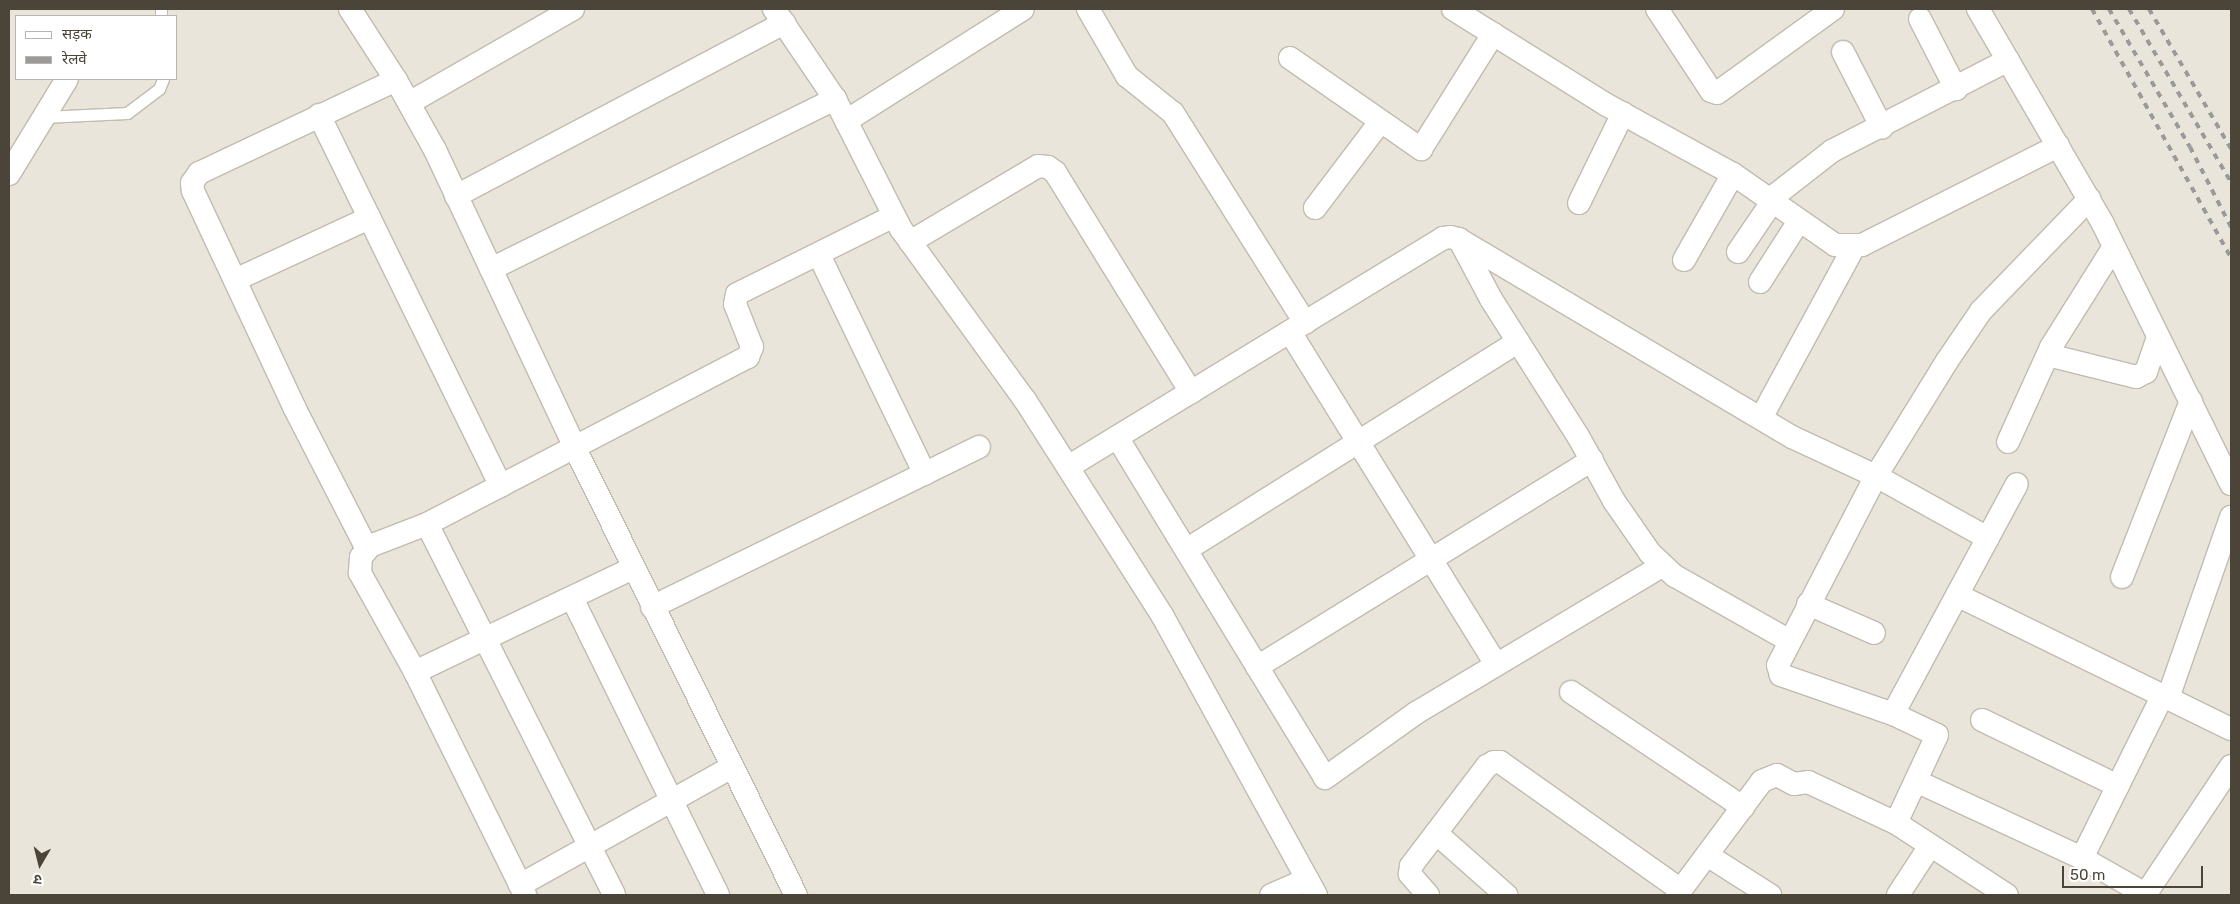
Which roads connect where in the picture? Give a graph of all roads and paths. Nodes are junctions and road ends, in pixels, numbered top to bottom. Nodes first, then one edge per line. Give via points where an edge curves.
1 (350, 9) edge
2 (572, 9) edge
3 (1023, 9) edge
4 (1088, 9) edge
5 (1453, 9) edge
6 (1657, 9) edge
7 (1833, 9) edge
8 (1978, 9) edge
9 (779, 16) edge
10 (1920, 19) dead end
11 (1493, 34) junction
12 (1843, 52) dead end
13 (1290, 58) dead end
14 (2008, 60) junction
15 (66, 80) edge
16 (162, 80) edge
17 (396, 80) junction
18 (1956, 89) junction
19 (835, 99) junction
20 (409, 103) junction
21 (1623, 113) junction
22 (319, 115) junction
23 (44, 117) junction
24 (846, 121) junction
25 (1380, 122) junction
26 (1882, 128) junction
27 (2058, 146) junction
28 (9, 174) edge
29 (1733, 174) junction
30 (456, 196) junction
31 (2089, 199) junction
32 (1771, 201) junction
33 (1579, 203) dead end
34 (1314, 208) dead end
35 (894, 216) junction
36 (369, 218) junction
37 (1799, 221) junction
38 (1459, 239) junction
39 (910, 242) junction
40 (1854, 247) junction
41 (2113, 248) junction
42 (1738, 252) dead end
43 (819, 254) junction
44 (1684, 260) dead end
45 (490, 269) junction
46 (235, 280) junction
47 (1760, 282) dead end
48 (1298, 327) junction
49 (2158, 337) junction
50 (1518, 342) junction
51 (2048, 355) junction
52 (1191, 392) junction
53 (2191, 401) junction
54 (1761, 418) junction
55 (1116, 437) junction
56 (2008, 442) dead end
57 (1360, 444) junction
58 (979, 447) dead end
59 (575, 448) junction
60 (1592, 460) junction
61 (1068, 467) junction
62 (925, 474) junction
63 (1876, 476) junction
64 (2017, 484) dead end
65 (2231, 484) edge
66 (501, 486) junction
67 (2231, 518) edge
68 (426, 524) junction
69 (1988, 538) junction
70 (370, 546) junction
71 (1186, 550) junction
72 (1431, 558) junction
73 (1662, 566) junction
74 (633, 568) junction
75 (2122, 577) dead end
76 (1957, 595) junction
77 (572, 598) junction
78 (1808, 604) junction
79 (652, 607) junction
80 (1874, 633) dead end
81 (484, 638) junction
82 (1790, 641) junction
83 (1496, 664) junction
84 (1257, 667) junction
85 (414, 672) junction
86 (1571, 692) dead end
87 (2166, 696) junction
88 (1893, 714) junction
89 (1982, 720) dead end
90 (2231, 729) edge
91 (2231, 766) edge
92 (730, 768) junction
93 (1916, 782) junction
94 (2118, 786) junction
95 (672, 801) junction
96 (1743, 807) junction
97 (1896, 823) junction
98 (1436, 833) junction
99 (1930, 846) junction
100 (589, 847) junction
101 (1707, 855) junction
102 (2082, 858) junction
103 (1312, 887) edge
104 (522, 890) edge
105 (1679, 893) edge
106 (614, 895) edge
107 (718, 895) edge
108 (796, 895) edge
109 (1271, 895) edge
110 (1428, 895) edge
111 (1506, 895) edge
112 (1770, 895) edge
113 (1898, 895) edge
114 (2007, 895) edge
115 (2145, 895) edge

1 - 17 street
2 - 20 street
3 - 24 street
4 - 48 street via 1126,76 1173,113
5 - 11 street
6 - 7 street via 1711,91 1717,92
8 - 14 street
9 - 19 street
9 - 30 street
10 - 18 street
11 - 21 street
11 - 25 street via 1425,146 1415,147
12 - 26 street
13 - 25 street
14 - 18 street
14 - 27 street
15 - 23 street
16 - 23 lane via 158,89 127,113
17 - 20 street
17 - 22 street
18 - 26 street
19 - 24 street
19 - 45 street
20 - 30 street
21 - 29 street
21 - 33 street
22 - 36 street
22 - 46 street via 194,177 193,191
23 - 28 street
24 - 35 street
25 - 34 street
26 - 32 street via 1832,151
27 - 31 street
27 - 40 street
29 - 32 street
29 - 44 street
30 - 45 street
31 - 41 street
31 - 63 street via 1981,311 1946,361
32 - 37 street
32 - 42 street
35 - 39 street
35 - 43 street
36 - 46 street
36 - 66 street
37 - 40 street via 1826,240
37 - 47 street
38 - 48 street via 1443,238
38 - 50 street
38 - 54 street
39 - 52 street via 1038,166 1048,167 1055,172
39 - 61 street via 1025,400
40 - 54 street
41 - 49 street
41 - 51 street
43 - 59 street via 737,294 735,304 752,347 748,357
43 - 62 street
45 - 59 street
46 - 70 street via 294,407 364,542
48 - 52 street
48 - 57 street
49 - 51 street via 2146,372 2136,377
49 - 53 street
50 - 57 street
50 - 60 street
51 - 56 street
52 - 55 street
53 - 65 street
53 - 75 street
54 - 63 street via 1804,443
55 - 61 street
55 - 71 street
57 - 71 street
57 - 72 street
58 - 62 street
59 - 66 street
59 - 74 street
60 - 72 street
60 - 73 street via 1637,536
61 - 103 street via 1162,615
62 - 79 street
63 - 69 street
63 - 78 street
64 - 69 street
66 - 68 street
67 - 87 street
68 - 70 street
68 - 81 street
69 - 76 street
70 - 85 street via 361,557 360,573
71 - 84 street
72 - 83 street
72 - 84 street
73 - 82 street
73 - 83 street
74 - 77 street
74 - 79 street
76 - 87 street
76 - 88 street
77 - 81 street
77 - 95 street
78 - 80 street
78 - 82 street
79 - 92 street
81 - 85 street
81 - 100 street
82 - 88 street via 1778,665 1782,675
83 - 84 street via 1408,718 1325,778
85 - 104 street
86 - 96 street
87 - 90 street
87 - 94 street
88 - 93 street via 1937,735
89 - 94 street
91 - 115 street
92 - 95 street
92 - 108 street
93 - 97 street
93 - 102 street
94 - 102 street
95 - 100 street
95 - 107 street
96 - 97 street via 1762,781 1777,776 1794,784 1808,782
96 - 101 street
97 - 99 street
98 - 105 street via 1487,766 1500,762
98 - 110 street via 1411,866 1410,874
98 - 111 street
99 - 113 street
99 - 114 street
100 - 104 street
100 - 106 street
101 - 105 street
101 - 112 street
102 - 115 street
103 - 109 street

